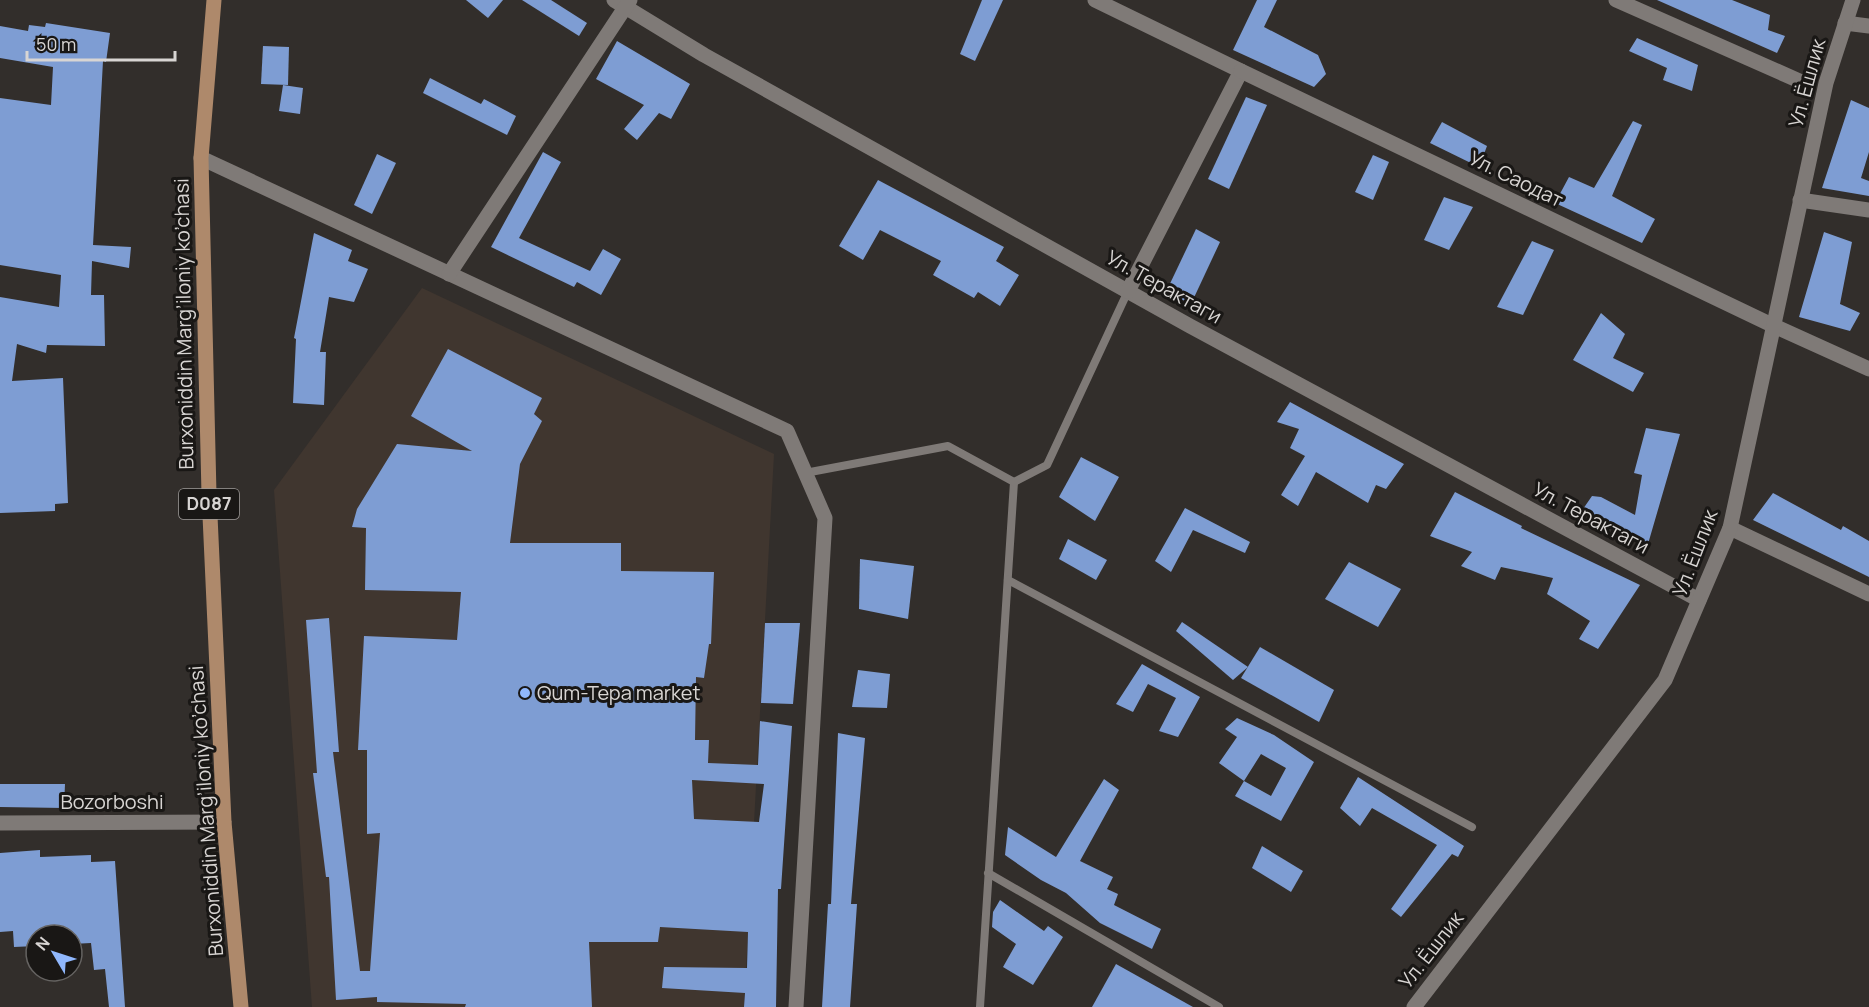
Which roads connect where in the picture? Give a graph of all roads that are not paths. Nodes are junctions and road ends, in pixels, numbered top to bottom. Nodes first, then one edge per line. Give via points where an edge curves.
1 (214, 0) edge
2 (1095, 0) edge
3 (1616, 0) edge
4 (1852, 0) edge
5 (623, 2) edge
6 (1845, 23) junction
7 (1869, 26) edge
8 (1241, 71) junction
9 (1804, 83) dead end
10 (201, 159) junction
11 (1800, 200) junction
12 (1869, 210) edge
13 (449, 274) junction
14 (1128, 291) junction
15 (1774, 326) junction
16 (1869, 369) edge
17 (805, 473) junction
18 (1014, 482) junction
19 (1730, 528) junction
20 (1008, 580) junction
21 (1869, 594) edge
22 (1699, 600) junction
23 (224, 822) junction
24 (0, 823) edge
25 (1472, 827) dead end
26 (988, 873) junction
27 (241, 1007) edge
28 (796, 1007) edge
29 (980, 1007) edge
30 (1219, 1007) edge
31 (1414, 1007) edge

1 - 10 main road, Burxoniddin Marg’iloniy ko’chasi / D087
2 - 8 street, Ул. Саодат
3 - 9 street
4 - 6 street, Ул. Ёшлик
5 - 13 street
5 - 14 street, Ул. Терактаги via 704,55
6 - 7 street
6 - 11 street, Ул. Ёшлик via 1826,83
8 - 14 street
8 - 15 street, Ул. Саодат
10 - 13 street
10 - 23 main road, Burxoniddin Marg’iloniy ko’chasi / D087 via 209,494
11 - 12 street
11 - 15 street, Ул. Ёшлик
13 - 17 street via 787,431
14 - 18 lane via 1047,465
14 - 22 street, Ул. Терактаги
15 - 16 street, Ул. Саодат
15 - 19 street, Ул. Ёшлик
17 - 18 lane via 948,446
17 - 28 street via 825,518
18 - 20 lane
19 - 21 street
19 - 22 street, Ул. Ёшлик
20 - 25 lane
20 - 26 lane
22 - 31 street, Ул. Ёшлик via 1665,680
23 - 24 street, Bozorboshi
23 - 27 main road, Burxoniddin Marg’iloniy ko’chasi / D087
26 - 29 lane
26 - 30 lane

